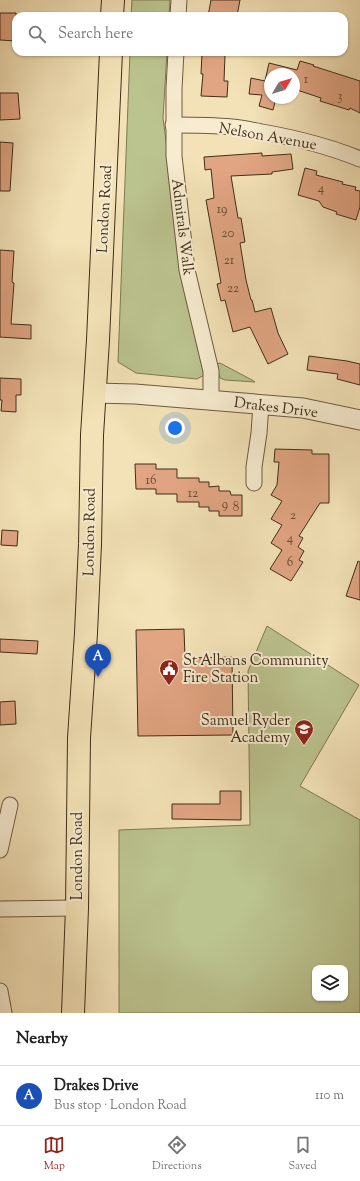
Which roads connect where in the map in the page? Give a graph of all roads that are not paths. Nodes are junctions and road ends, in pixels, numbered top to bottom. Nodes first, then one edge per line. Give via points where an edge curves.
1 (113, 0) edge
2 (179, 0) edge
3 (112, 12) edge
4 (178, 12) edge
5 (111, 56) edge
6 (176, 56) edge
7 (173, 126) junction
8 (360, 159) edge
9 (96, 393) junction
10 (211, 400) junction
11 (261, 404) junction
12 (360, 420) edge
13 (254, 484) dead end
14 (10, 805) dead end
15 (0, 850) edge
16 (77, 908) junction
17 (0, 909) edge
18 (0, 991) edge
19 (4, 1013) edge
20 (73, 1013) edge

1 - 3 main road
2 - 4 street
5 - 9 main road, London Road
6 - 7 street, Admirals Walk
7 - 8 street, Nelson Avenue via 241,128 315,143
7 - 10 street, Admirals Walk via 187,270 211,371
9 - 10 street, Drakes Drive
9 - 16 main road, London Road via 79,745
10 - 11 street, Drakes Drive
11 - 12 street, Drakes Drive via 303,408
11 - 13 street
14 - 15 street
16 - 17 street
16 - 20 main road, London Road
18 - 19 street

